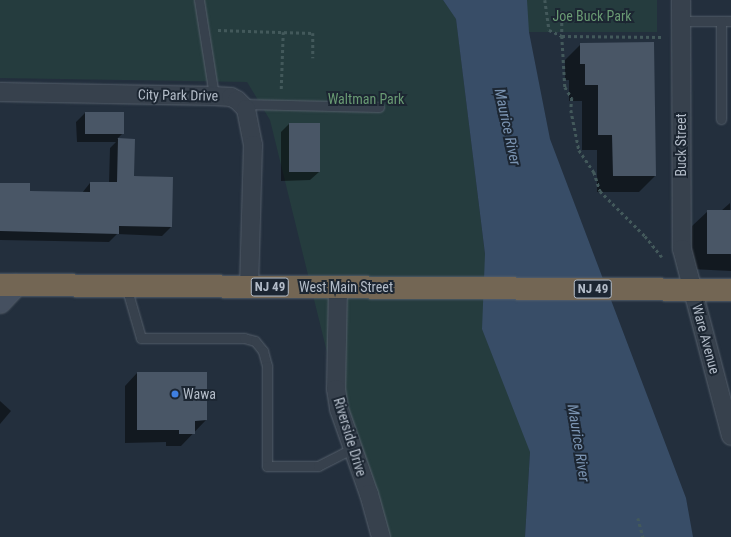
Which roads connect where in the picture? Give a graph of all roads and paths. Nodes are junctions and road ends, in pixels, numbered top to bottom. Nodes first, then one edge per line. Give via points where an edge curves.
1 (199, 0) edge
2 (545, 0) edge
3 (680, 0) edge
4 (562, 11) dead end
5 (681, 21) junction
6 (721, 21) junction
7 (731, 21) edge
8 (204, 30) junction
9 (283, 32) junction
10 (562, 36) junction
11 (662, 38) dead end
12 (313, 58) dead end
13 (0, 92) edge
14 (281, 92) dead end
15 (214, 96) junction
16 (240, 104) junction
17 (379, 107) dead end
18 (721, 119) dead end
19 (662, 257) dead end
20 (8, 285) edge
21 (126, 286) junction
22 (249, 286) junction
23 (338, 287) junction
24 (692, 289) junction
25 (731, 290) edge
26 (0, 302) edge
27 (731, 436) edge
28 (352, 449) junction
29 (638, 518) dead end
30 (381, 537) edge
31 (643, 537) edge

1 - 8 lane
2 - 10 path via 549,30
3 - 5 street, Buck Street
4 - 10 path
5 - 6 lane
5 - 24 street, Buck Street via 681,229 682,248
6 - 7 lane
6 - 18 lane
8 - 9 path
8 - 15 lane
9 - 12 path via 313,33
9 - 14 path
10 - 11 path
10 - 19 path via 566,87 572,98 571,110 579,150 594,172 600,191
13 - 15 street, City Park Drive
15 - 16 street, City Park Drive via 230,97
16 - 17 lane
16 - 22 street via 246,109 253,145
20 - 21 highway, West Main Street / NJ 49
20 - 26 main road
21 - 22 highway, West Main Street / NJ 49
21 - 28 lane via 141,338 244,338 255,341 263,351 267,366 268,466 318,466
22 - 23 highway, West Main Street / NJ 49
23 - 24 highway, West Main Street / NJ 49
23 - 28 street, Riverside Drive via 336,389
24 - 25 highway, NJ 49
24 - 27 street, Ware Avenue
28 - 30 street, Riverside Drive via 369,494
29 - 31 path

